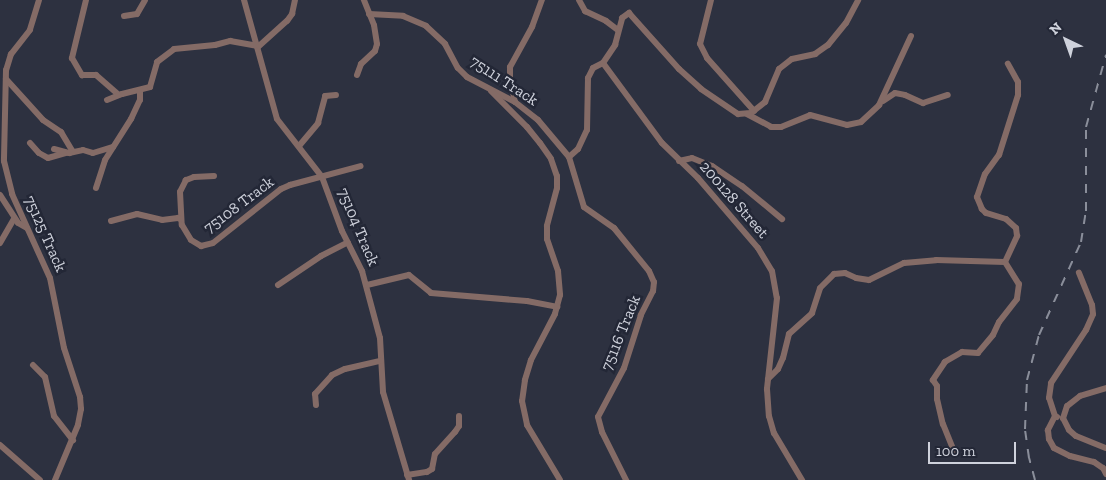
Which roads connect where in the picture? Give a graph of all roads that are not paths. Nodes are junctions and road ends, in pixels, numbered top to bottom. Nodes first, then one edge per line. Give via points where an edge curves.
1 (39, 0) edge
2 (86, 0) edge
3 (145, 0) edge
4 (244, 0) edge
5 (295, 0) edge
6 (364, 0) edge
7 (542, 0) edge
8 (579, 0) edge
9 (711, 0) edge
10 (858, 0) edge
11 (369, 14) junction
12 (124, 16) dead end
13 (618, 30) junction
14 (912, 36) dead end
15 (259, 46) junction
16 (603, 63) junction
17 (1008, 64) dead end
18 (358, 75) dead end
19 (6, 79) junction
20 (490, 88) junction
21 (140, 90) junction
22 (119, 95) junction
23 (336, 95) dead end
24 (948, 95) dead end
25 (107, 100) dead end
26 (882, 101) junction
27 (515, 102) junction
28 (754, 111) junction
29 (747, 114) junction
30 (30, 143) dead end
31 (299, 146) junction
32 (113, 147) junction
33 (54, 149) dead end
34 (70, 152) junction
35 (569, 157) junction
36 (679, 160) junction
37 (361, 166) dead end
38 (214, 176) dead end
39 (322, 177) junction
40 (96, 188) dead end
41 (0, 195) edge
42 (14, 218) junction
43 (180, 219) junction
44 (782, 219) dead end
45 (111, 221) dead end
46 (27, 228) junction
47 (348, 242) junction
48 (0, 243) edge
49 (1005, 262) junction
50 (1079, 273) dead end
51 (278, 285) dead end
52 (367, 285) junction
53 (557, 307) junction
54 (382, 361) junction
55 (33, 364) dead end
56 (768, 379) junction
57 (1106, 388) edge
58 (316, 405) dead end
59 (459, 416) dead end
60 (1055, 416) junction
61 (1063, 418) junction
62 (73, 440) junction
63 (0, 445) edge
64 (1106, 448) edge
65 (954, 450) dead end
66 (1106, 474) edge
67 (408, 478) edge
68 (40, 480) edge
69 (56, 480) edge
70 (560, 480) edge
71 (626, 480) edge
72 (802, 480) edge

1 - 19 street, 75125 Track via 30,30 8,60
2 - 22 street via 72,58 82,75 96,75
3 - 12 street via 137,14
4 - 15 street, 75104 Track
5 - 15 street via 292,14
6 - 11 street
7 - 27 street via 532,28 510,67
8 - 13 street via 585,11
9 - 28 street via 700,44 707,58
10 - 28 street via 846,23 828,45 815,54 785,63 779,69 765,102
11 - 18 street via 377,46 361,64
11 - 20 street, 75111 Track via 403,16 426,26 445,44 467,77
13 - 16 street via 615,45
13 - 29 street via 622,18 632,14 666,56 701,89 738,114
14 - 26 street
15 - 21 street via 230,41 168,51 157,62 151,85
15 - 31 street, 75104 Track via 265,82 277,119
16 - 35 street via 593,68 588,78 587,130
16 - 36 street, 200128 Street via 653,131
17 - 49 street via 1018,82 1018,95 999,155 985,174 977,197 986,213 1006,219 1016,228 1017,236
19 - 34 street via 43,120 60,132
19 - 46 street, 75125 Track via 4,160 8,181
20 - 27 street, 75111 Track
20 - 53 street via 527,126 551,159 557,176 547,226 547,239 560,278
21 - 22 street
21 - 32 street via 140,100
22 - 25 street
23 - 31 street via 325,96 318,122
24 - 26 street via 923,103 895,94
26 - 29 street via 872,114 854,125 810,115 781,127 771,127
27 - 35 street, 75111 Track via 538,120
28 - 29 street
30 - 34 street via 39,154 48,158
31 - 39 street, 75104 Track
32 - 34 street via 93,153 83,150
32 - 40 street
33 - 34 street
35 - 71 street, 75116 Track via 584,207 614,228 654,282 624,368 598,417
36 - 44 street via 688,158 705,162 742,186
36 - 56 street, 200128 Street via 746,233 772,271 777,298
37 - 39 street, 75108 Track
38 - 43 street via 186,180 180,192
39 - 43 street, 75108 Track via 280,189 213,243 201,246 191,240
39 - 47 street, 75104 Track
41 - 42 street
42 - 46 street via 20,226
42 - 48 street
43 - 45 street via 162,220 131,214
46 - 62 street, 75125 Track via 50,278 64,348 80,397 81,414
47 - 51 street via 320,256
47 - 52 street, 75104 Track
49 - 56 street via 936,260 904,263 869,280 845,273 834,274 820,288 812,313 789,334 778,369
49 - 65 street via 1019,284 1017,299 978,353 962,352 945,362 933,380 937,386 943,424
50 - 60 street via 1093,314 1051,383 1049,398
52 - 53 street via 409,275 431,293 527,301
52 - 54 street, 75104 Track
53 - 70 street via 532,360 522,401 527,425
54 - 58 street via 332,375 315,394
54 - 67 street, 75104 Track via 383,392
55 - 62 street via 45,377 54,416
56 - 72 street, 200128 Street via 767,407 771,426
57 - 61 street via 1080,396 1068,406
59 - 67 street via 459,426 435,454 432,469
60 - 61 street
60 - 66 street via 1048,434 1054,448 1094,462
61 - 64 street via 1076,436
62 - 69 street, 75125 Track
63 - 68 street

